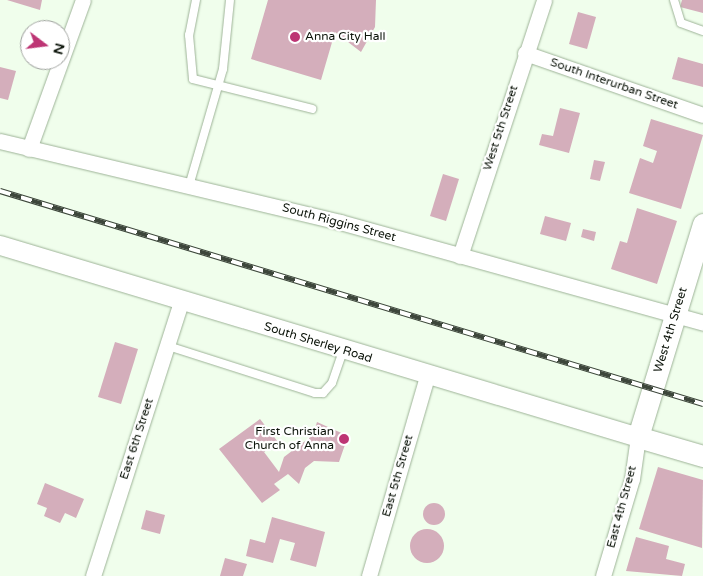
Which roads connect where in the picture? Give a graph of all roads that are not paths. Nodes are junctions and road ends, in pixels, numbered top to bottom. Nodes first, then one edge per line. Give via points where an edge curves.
1 (83, 0) edge
2 (196, 0) edge
3 (230, 0) edge
4 (544, 0) edge
5 (674, 0) edge
6 (703, 31) edge
7 (525, 53) junction
8 (219, 86) junction
9 (312, 109) dead end
10 (703, 115) edge
11 (0, 142) edge
12 (29, 149) junction
13 (189, 186) junction
14 (703, 224) edge
15 (0, 245) edge
16 (460, 256) junction
17 (180, 302) junction
18 (675, 314) junction
19 (703, 323) edge
20 (168, 346) junction
21 (343, 351) junction
22 (427, 376) junction
23 (638, 437) junction
24 (703, 456) edge
25 (93, 576) edge
26 (369, 576) edge
27 (603, 576) edge

1 - 12 street
2 - 8 lane via 189,35 190,71 193,79 204,86
3 - 8 lane
4 - 7 street, West 5th Street
5 - 6 lane via 681,23
7 - 10 street, South Interurban Street
7 - 16 street, West 5th Street
8 - 9 lane
8 - 13 lane
11 - 12 street, South Riggins Street
12 - 13 street, South Riggins Street
13 - 16 street, South Riggins Street
14 - 18 main road, West 4th Street
15 - 17 street, South Sherley Road
16 - 18 street, South Riggins Street
17 - 20 street, East 6th Street
17 - 21 street, South Sherley Road
18 - 19 street, South Riggins Street
18 - 23 main road, West 4th Street
20 - 21 lane via 315,394 323,393 332,383
20 - 25 street, East 6th Street
21 - 22 street, South Sherley Road
22 - 23 street, South Sherley Road
22 - 26 street, East 5th Street
23 - 24 main road
23 - 27 street, East 4th Street via 632,479

